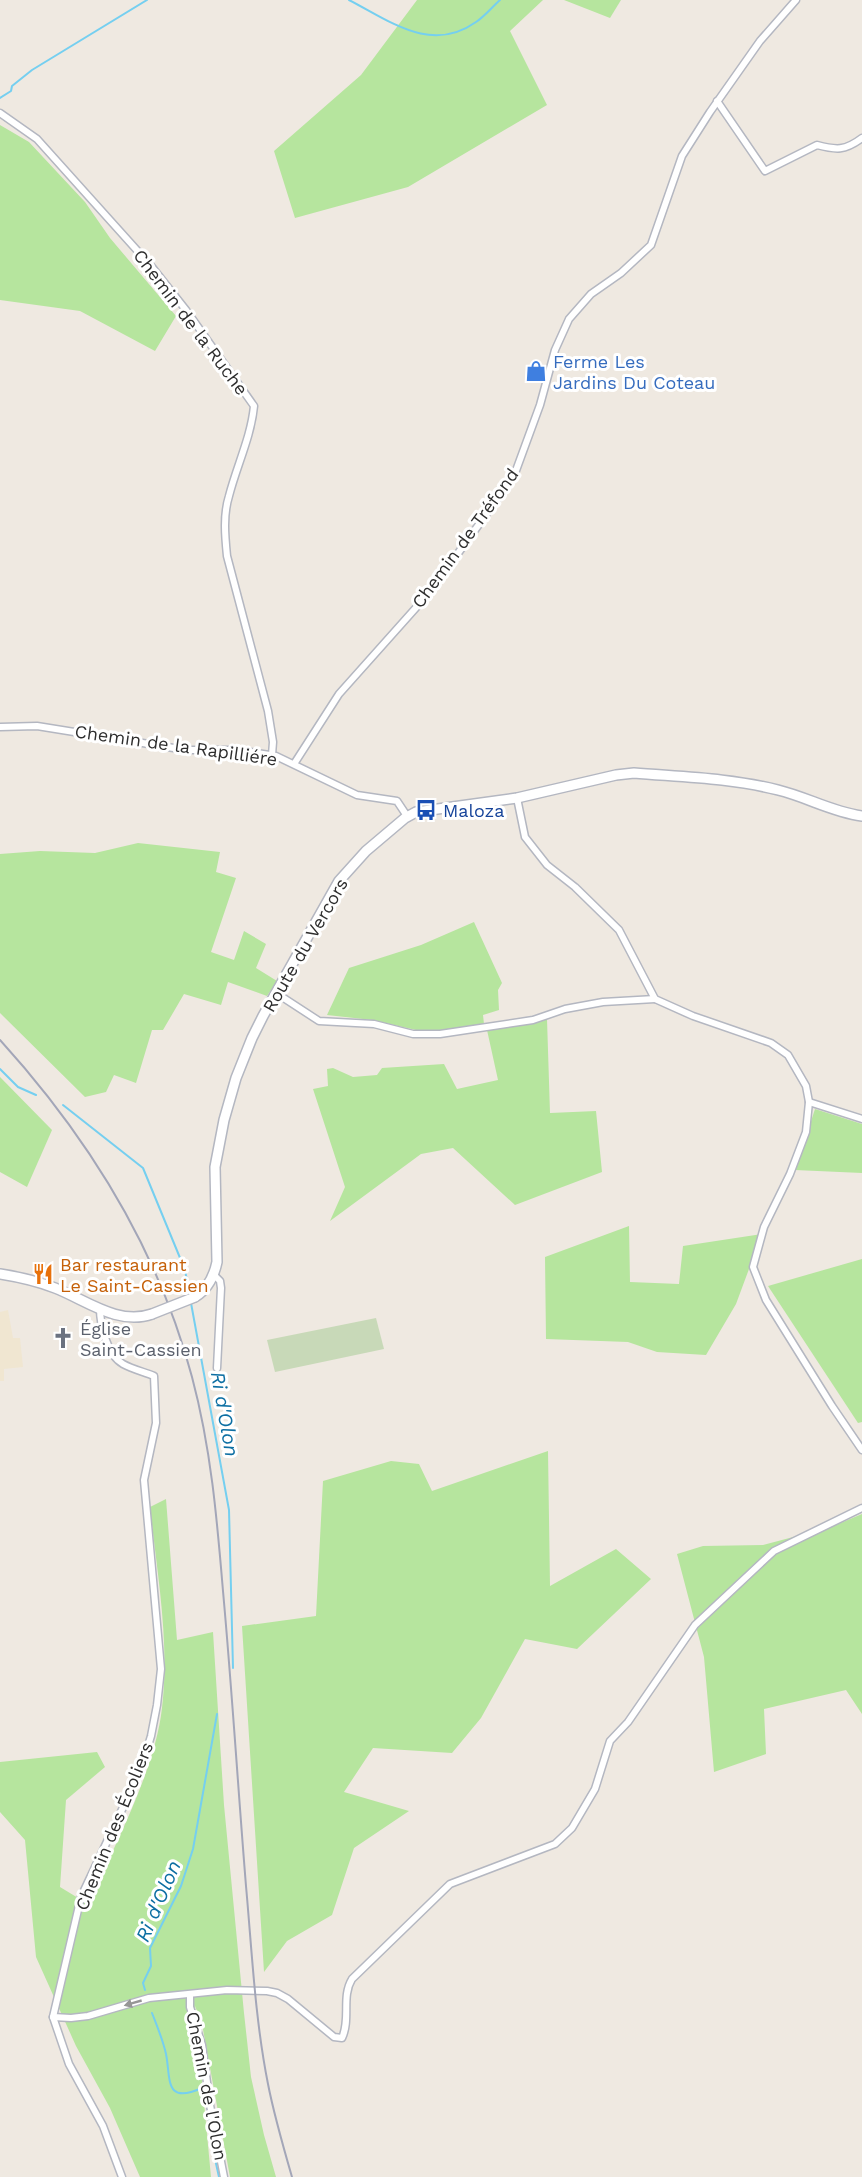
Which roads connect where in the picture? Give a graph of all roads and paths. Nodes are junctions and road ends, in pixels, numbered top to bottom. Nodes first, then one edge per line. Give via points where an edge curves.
1 (796, 0) edge
2 (717, 101) junction
3 (0, 113) edge
4 (862, 138) edge
5 (0, 727) edge
6 (272, 755) junction
7 (294, 764) junction
8 (517, 798) junction
9 (407, 816) junction
10 (862, 816) edge
11 (276, 993) junction
12 (655, 999) junction
13 (809, 1102) junction
14 (862, 1119) edge
15 (0, 1274) edge
16 (214, 1275) junction
17 (100, 1308) junction
18 (217, 1368) dead end
19 (862, 1450) edge
20 (862, 1508) edge
21 (190, 1995) junction
22 (53, 2017) junction
23 (122, 2177) edge
24 (224, 2177) edge

1 - 2 street, Chemin de Tréfond via 760,41
2 - 4 street via 765,171 817,144 837,150
2 - 7 street, Chemin de Tréfond via 682,156 651,245 591,294 569,319 514,476 430,592 339,694
3 - 6 street, Chemin de la Ruche via 37,139 149,263 254,406 253,422 228,498 225,530 227,556 268,711
5 - 6 street, Chemin de la Rapilliére via 38,726 186,750 238,750
6 - 7 street, Chemin de la Rapilliére
7 - 9 street, Chemin de la Rapilliére via 357,795 397,801
8 - 9 main road, Route du Vercors
8 - 10 main road, Route du Vercors via 634,773 750,784
8 - 12 street via 525,837 547,865 620,930
9 - 11 main road, Route du Vercors via 366,851 334,888
11 - 12 street via 319,1022 374,1024 412,1034 440,1034 533,1020 603,1002
11 - 16 main road, Route du Vercors via 244,1056 224,1120 215,1167 218,1262
12 - 13 street via 771,1043 788,1055 806,1086
13 - 14 street
13 - 19 street via 806,1132 764,1227 753,1267 766,1300
15 - 17 main road via 43,1284
16 - 17 main road, bridge via 195,1297 144,1317 123,1317
16 - 18 street via 221,1288
17 - 22 street, Chemin des Écoliers via 100,1322 117,1360 154,1376 156,1423 144,1480 161,1669 158,1705 141,1769 81,1897
20 - 21 street via 774,1551 695,1625 628,1722 610,1741 595,1789 572,1827 549,1848 450,1884 352,1979 346,1989 346,2029 342,2038 334,2037 277,1993 227,1990
21 -> 22 street via 149,1998 88,2016
21 - 24 street, Chemin de l'Olon
22 - 23 street via 69,2064 103,2126

